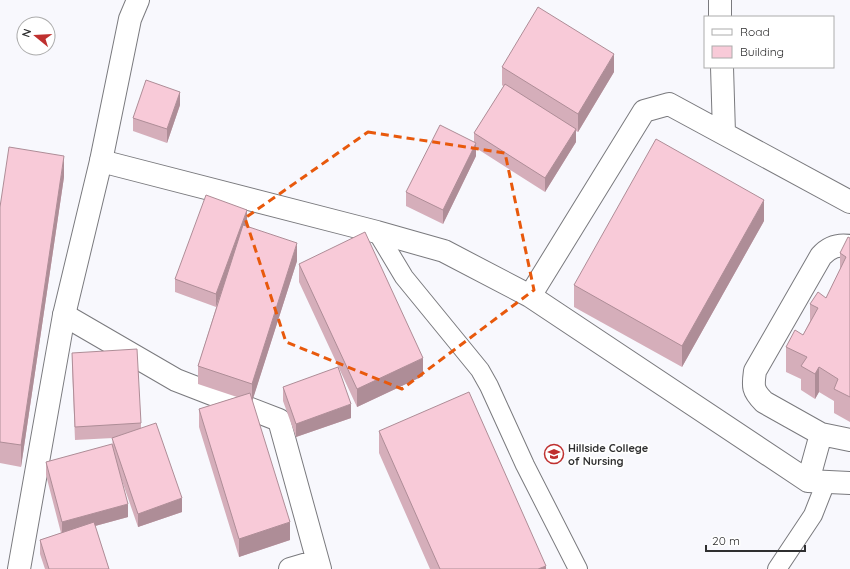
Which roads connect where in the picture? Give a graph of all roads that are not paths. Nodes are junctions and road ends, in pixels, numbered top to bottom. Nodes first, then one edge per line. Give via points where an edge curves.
1 (138, 0) edge
2 (720, 0) edge
3 (720, 16) edge
4 (722, 68) edge
5 (724, 133) junction
6 (101, 161) junction
7 (850, 202) edge
8 (377, 232) junction
9 (850, 246) edge
10 (530, 296) junction
11 (64, 315) junction
12 (820, 434) junction
13 (850, 440) edge
14 (817, 481) junction
15 (850, 482) edge
16 (318, 565) edge
17 (19, 569) edge
18 (290, 569) edge
19 (578, 569) edge
20 (776, 569) edge

1 - 6 street via 130,19
2 - 3 street
4 - 5 street
5 - 7 street
5 - 10 street via 669,104 644,111
6 - 8 street
6 - 11 street
8 - 10 street via 444,251
8 - 19 lane via 404,277 480,370 524,465
9 - 12 street via 834,247 821,256 755,371 753,387 764,402
10 - 14 street
11 - 16 street via 176,380 279,420
11 - 17 street
12 - 13 street
12 - 14 street
14 - 15 street
14 - 20 lane via 813,515
16 - 18 street

